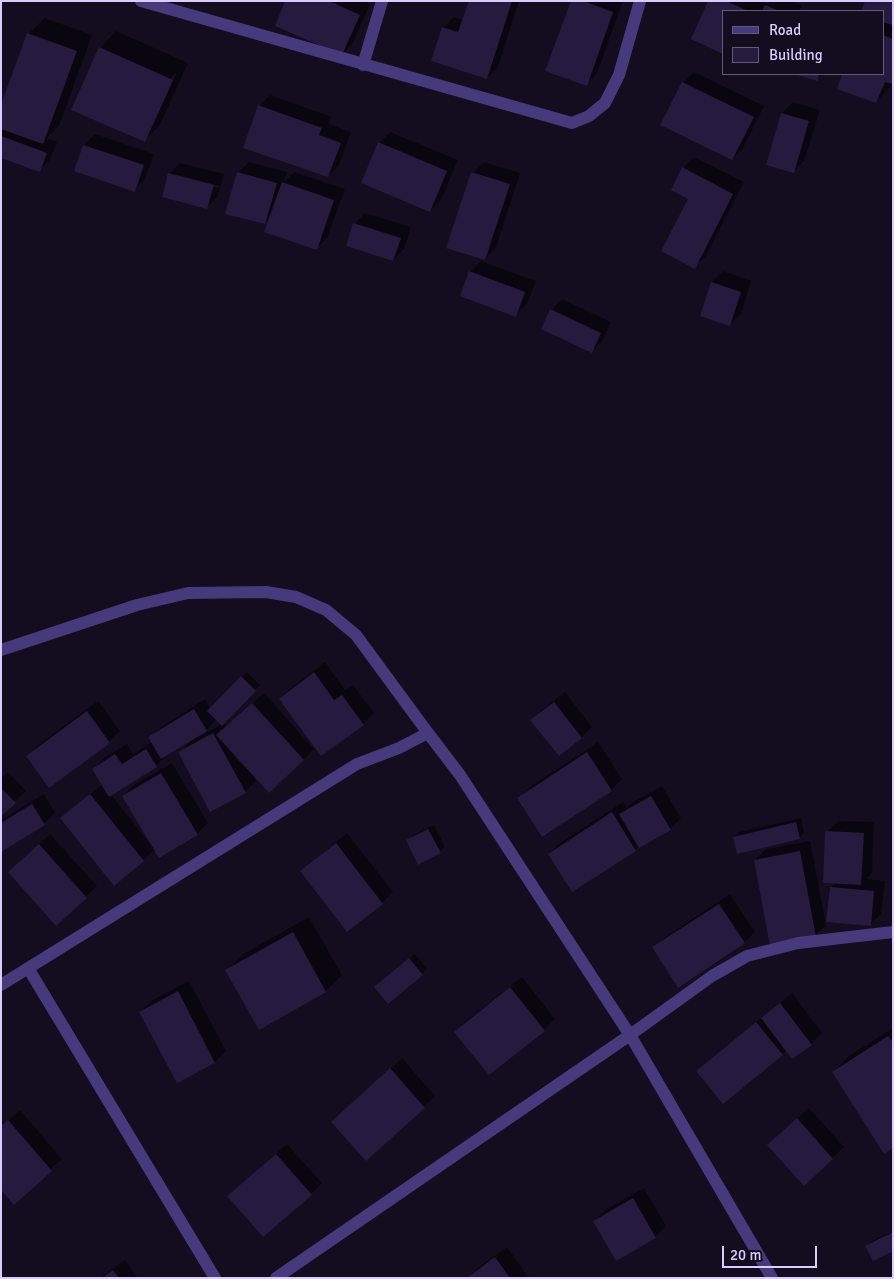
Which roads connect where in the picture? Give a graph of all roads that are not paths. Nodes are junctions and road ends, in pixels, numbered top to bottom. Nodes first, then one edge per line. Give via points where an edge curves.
1 (141, 1) edge
2 (382, 1) edge
3 (640, 1) edge
4 (362, 64) junction
5 (1, 650) edge
6 (428, 733) junction
7 (893, 932) edge
8 (28, 968) junction
9 (1, 985) edge
10 (630, 1035) junction
11 (215, 1278) edge
12 (276, 1278) edge
13 (772, 1278) edge

1 - 4 street
2 - 4 street
3 - 4 street via 619,75 605,103 589,116 572,123
5 - 6 street via 137,605 188,593 266,592 296,597 326,610 356,635
6 - 8 street via 357,764
6 - 10 street via 460,775
7 - 10 street via 798,944 747,956 712,976
8 - 9 street
8 - 11 street
10 - 12 street
10 - 13 street

